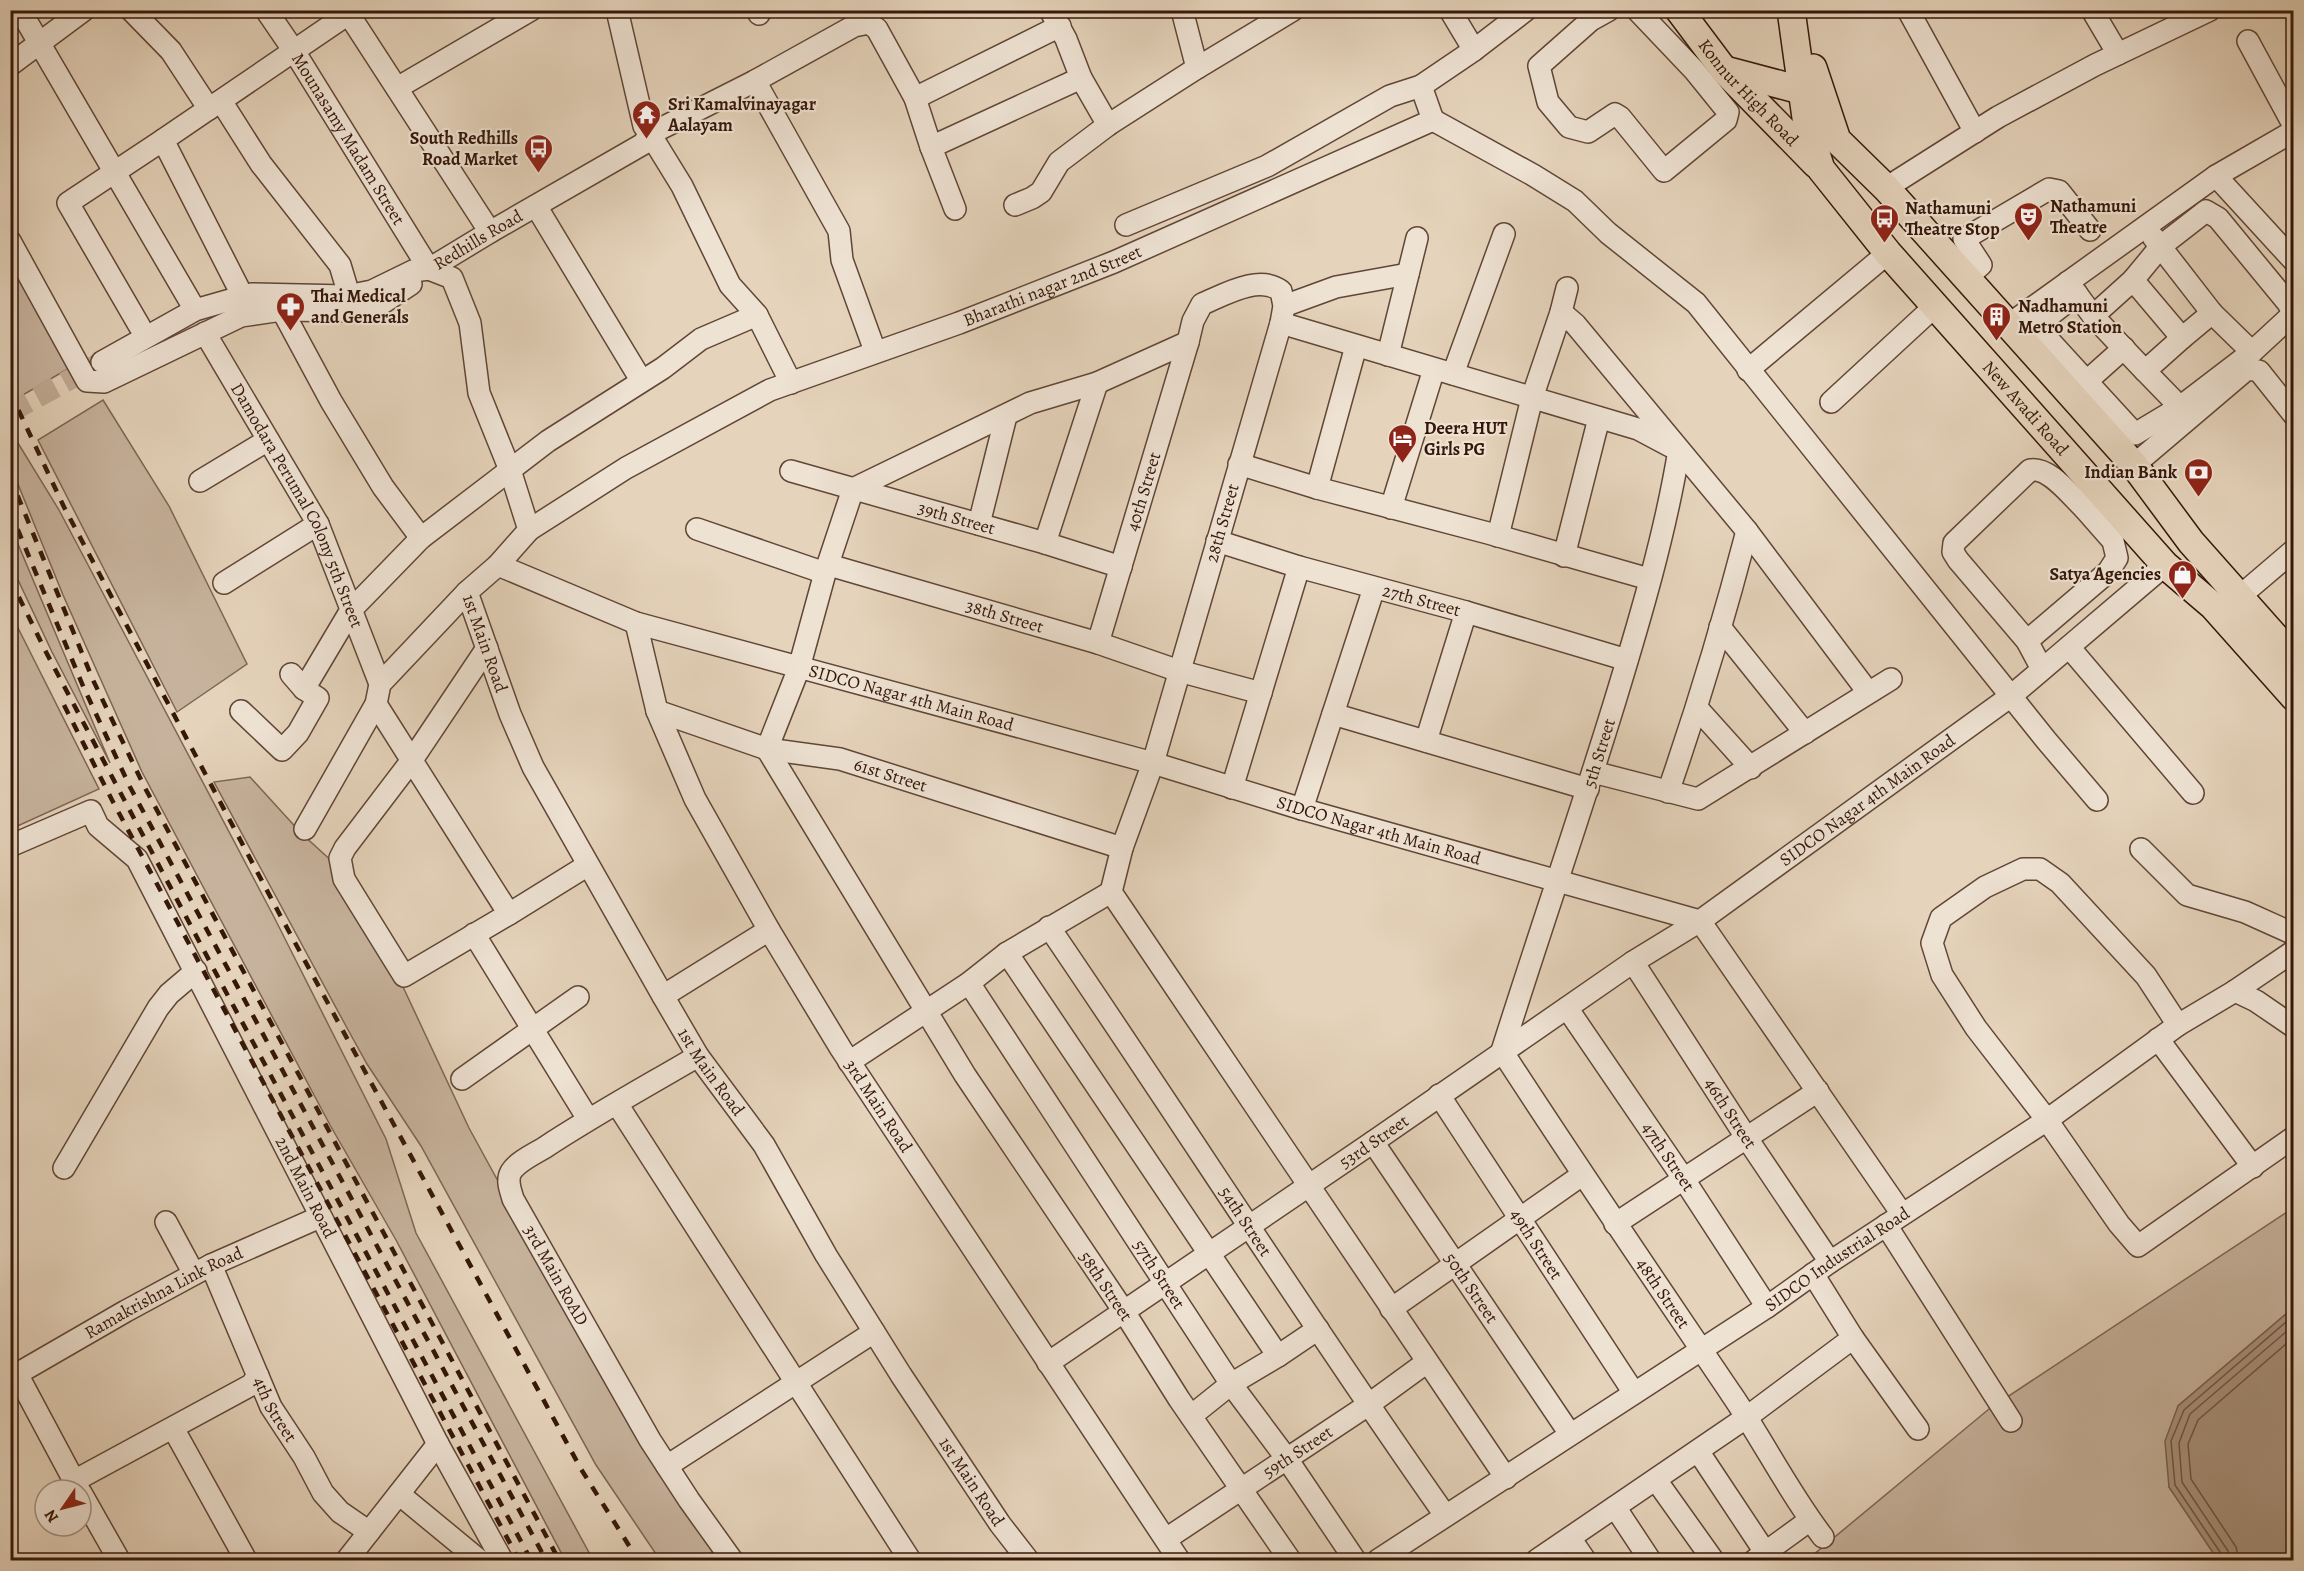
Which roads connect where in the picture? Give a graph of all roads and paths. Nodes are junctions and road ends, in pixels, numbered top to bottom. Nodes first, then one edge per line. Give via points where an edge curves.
1 (20, 10) edge
2 (84, 10) edge
3 (131, 10) edge
4 (266, 10) edge
5 (531, 10) edge
6 (617, 10) edge
7 (1182, 10) edge
8 (1293, 10) edge
9 (1450, 10) edge
10 (1526, 10) edge
11 (1609, 10) edge
12 (1637, 10) edge
13 (1679, 10) edge
14 (1791, 10) edge
15 (1808, 10) edge
16 (1908, 10) edge
17 (2092, 10) edge
18 (2210, 10) edge
19 (347, 12) edge
20 (1055, 18) edge
21 (2248, 41) dead end
22 (39, 46) junction
23 (1474, 50) junction
24 (294, 51) junction
25 (2118, 54) junction
26 (10, 65) edge
27 (1710, 65) junction
28 (1197, 68) junction
29 (1081, 78) junction
30 (755, 81) junction
31 (1421, 86) junction
32 (397, 88) junction
33 (1811, 90) junction
34 (915, 98) junction
35 (215, 105) junction
36 (1433, 120) junction
37 (1108, 125) junction
38 (2294, 126) edge
39 (2294, 131) edge
40 (1975, 132) junction
41 (650, 134) junction
42 (163, 140) junction
43 (931, 147) junction
44 (1825, 154) junction
45 (114, 171) junction
46 (2216, 176) junction
47 (1243, 177) junction
48 (1886, 188) junction
49 (1256, 199) junction
50 (1015, 205) dead end
51 (536, 206) junction
52 (955, 209) dead end
53 (1126, 225) dead end
54 (2145, 226) junction
55 (2090, 230) dead end
56 (490, 232) junction
57 (1504, 234) dead end
58 (1418, 238) dead end
59 (10, 241) edge
60 (2161, 246) junction
61 (1888, 253) junction
62 (2294, 261) edge
63 (420, 270) junction
64 (1408, 274) junction
65 (1967, 278) junction
66 (2133, 280) junction
67 (346, 285) junction
68 (238, 287) junction
69 (2072, 287) junction
70 (1567, 288) dead end
71 (191, 303) junction
72 (1935, 306) junction
73 (282, 310) junction
74 (1561, 312) junction
75 (2212, 313) junction
76 (757, 315) junction
77 (1282, 315) junction
78 (2093, 316) junction
79 (2007, 326) junction
80 (140, 327) junction
81 (205, 333) junction
82 (2182, 338) junction
83 (1188, 342) junction
84 (1356, 346) junction
85 (2124, 348) junction
86 (875, 351) junction
87 (2252, 352) junction
88 (1388, 355) junction
89 (102, 362) tunnel mouth
90 (77, 364) junction
91 (1748, 370) junction
92 (2145, 370) junction
93 (1444, 372) junction
94 (641, 381) junction
95 (2087, 381) junction
96 (1097, 382) junction
97 (791, 383) junction
98 (1532, 398) junction
99 (1831, 402) dead end
100 (2180, 407) junction
101 (2294, 415) edge
102 (1006, 417) junction
103 (1599, 418) junction
104 (268, 440) junction
105 (1679, 450) junction
106 (1239, 464) junction
107 (2134, 465) junction
108 (510, 470) junction
109 (792, 471) dead end
110 (200, 481) dead end
111 (1317, 488) junction
112 (853, 489) junction
113 (2092, 500) junction
114 (1391, 508) junction
115 (318, 524) junction
116 (979, 524) junction
117 (697, 529) dead end
118 (529, 530) junction
119 (1747, 531) junction
120 (1498, 536) junction
121 (421, 538) junction
122 (1217, 541) junction
123 (1045, 543) junction
124 (2294, 550) edge
125 (1564, 556) junction
126 (498, 565) junction
127 (2165, 565) junction
128 (1121, 567) junction
129 (1299, 567) junction
130 (827, 569) junction
131 (1649, 579) junction
132 (224, 583) dead end
133 (1374, 588) junction
134 (467, 592) junction
135 (2240, 597) junction
136 (351, 610) junction
137 (1466, 612) junction
138 (636, 623) junction
139 (1720, 627) junction
140 (2027, 641) junction
141 (1098, 643) junction
142 (2069, 647) junction
143 (487, 648) junction
144 (2294, 658) edge
145 (1627, 660) junction
146 (800, 668) junction
147 (2042, 669) junction
148 (1179, 670) junction
149 (1891, 679) dead end
150 (1868, 692) junction
151 (1261, 693) junction
152 (378, 694) junction
153 (2011, 696) junction
154 (2294, 697) edge
155 (1697, 708) junction
156 (241, 711) dead end
157 (657, 711) junction
158 (1333, 714) junction
159 (1805, 733) junction
160 (1426, 741) junction
161 (767, 749) junction
162 (412, 760) junction
163 (1153, 763) junction
164 (1751, 768) junction
165 (1590, 780) junction
166 (1232, 788) junction
167 (1668, 792) junction
168 (2193, 792) dead end
169 (2097, 800) dead end
170 (1302, 808) junction
171 (305, 829) dead end
172 (10, 846) edge
173 (1122, 848) junction
174 (2141, 849) dead end
175 (588, 865) junction
176 (1557, 880) junction
177 (1111, 892) junction
178 (509, 914) junction
179 (1700, 921) junction
180 (1049, 927) junction
181 (769, 930) junction
182 (474, 934) junction
183 (2294, 934) edge
184 (2294, 951) edge
185 (1007, 953) junction
186 (1633, 962) junction
187 (196, 971) junction
188 (969, 983) junction
189 (2235, 991) junction
190 (663, 996) junction
191 (578, 997) dead end
192 (1567, 1008) junction
193 (926, 1010) junction
194 (2178, 1025) junction
195 (2294, 1027) edge
196 (531, 1029) junction
197 (2158, 1040) junction
198 (1502, 1051) junction
199 (698, 1056) junction
200 (849, 1062) junction
201 (462, 1079) dead end
202 (1818, 1091) junction
203 (1439, 1095) junction
204 (617, 1104) junction
205 (588, 1119) junction
206 (2047, 1120) junction
207 (1746, 1137) junction
208 (2294, 1137) edge
209 (1373, 1142) junction
210 (2253, 1167) junction
211 (64, 1168) dead end
212 (1582, 1175) junction
213 (1683, 1178) junction
214 (1308, 1185) junction
215 (320, 1217) junction
216 (1894, 1220) junction
217 (1520, 1221) junction
218 (166, 1222) dead end
219 (1615, 1224) junction
220 (1250, 1226) junction
221 (1208, 1254) junction
222 (1455, 1265) junction
223 (1822, 1268) junction
224 (202, 1270) junction
225 (1166, 1283) junction
226 (1767, 1307) junction
227 (1391, 1309) junction
228 (1123, 1311) junction
229 (1318, 1329) junction
230 (874, 1332) junction
231 (1853, 1338) junction
232 (1701, 1350) junction
233 (1278, 1356) junction
234 (1427, 1362) junction
235 (1048, 1363) junction
236 (14, 1376) edge
237 (258, 1376) junction
238 (797, 1382) junction
239 (1231, 1384) junction
240 (1634, 1393) junction
241 (1368, 1405) junction
242 (1191, 1416) junction
243 (1747, 1417) junction
244 (2011, 1421) dead end
245 (173, 1428) junction
246 (1918, 1428) dead end
247 (1570, 1434) junction
248 (438, 1444) junction
249 (1698, 1451) junction
250 (1287, 1459) junction
251 (667, 1466) junction
252 (72, 1478) edge
253 (1506, 1478) junction
254 (93, 1479) edge
255 (1656, 1480) junction
256 (1241, 1490) junction
257 (399, 1494) junction
258 (1615, 1507) junction
259 (93, 1514) edge
260 (1446, 1515) junction
261 (1810, 1520) junction
262 (369, 1532) junction
263 (1823, 1537) dead end
264 (1570, 1538) junction
265 (1166, 1539) junction
266 (1760, 1556) edge
267 (119, 1560) edge
268 (246, 1560) edge
269 (347, 1560) edge
270 (478, 1560) edge
271 (502, 1560) edge
272 (732, 1560) edge
273 (910, 1560) edge
274 (1028, 1560) edge
275 (1179, 1560) edge
276 (1290, 1560) edge
277 (1355, 1560) edge
278 (1379, 1560) edge
279 (1538, 1560) edge
280 (1585, 1560) edge
281 (1650, 1560) edge
282 (1713, 1560) edge

1 - 22 street
2 - 22 street
3 - 35 street
4 - 24 street, Mounasamy Madam Street
5 - 32 street
6 - 41 street via 644,126
7 - 28 street
8 - 28 street
9 - 23 street
10 - 23 street
11 - 27 street via 1539,66 1548,102 1569,127 1588,132 1615,114 1664,171 1726,120 1728,111
12 - 27 street
13 - 27 main road, Konnur High Road
14 - 33 main road, New Avadi Road via 1796,54
15 - 33 main road, New Avadi Road
16 - 40 street
17 - 25 street
18 - 25 street
19 - 24 street
19 - 32 street
20 - 29 street
20 - 34 street
21 - 38 street
22 - 26 street
22 - 45 street
23 - 31 street
24 - 35 street
24 - 63 street, Mounasamy Madam Street
25 - 40 street
27 - 33 main road
27 - 44 main road, Konnur High Road
28 - 37 street
29 - 37 street
29 - 43 street
30 - 34 street, Redhills Road via 854,26 869,23 877,29
30 - 41 street, Redhills Road
30 - 86 street via 839,231 842,260
31 - 36 street
31 - 47 street via 1390,96
32 - 56 street
33 - 44 main road, New Avadi Road
34 - 43 street
35 - 42 street
35 - 67 street via 335,258
36 - 49 street, Bharathi nagar 2nd Street
36 - 91 street via 1575,201 1608,233 1696,303
37 - 50 street via 1059,162 1041,192
39 - 46 street
40 - 48 street
41 - 51 street, Redhills Road via 643,144
41 - 76 street via 682,186 730,285
42 - 45 street
42 - 68 street
43 - 52 street
44 - 48 main road, New Avadi Road
44 - 61 main road, New Avadi Road
45 - 71 street
45 - 80 street via 68,203
46 - 54 street
46 - 62 street
47 - 49 street
47 - 53 street
48 - 65 main road, New Avadi Road
49 - 86 street, Bharathi nagar 2nd Street via 1114,262 959,323
51 - 56 street, Redhills Road
51 - 94 street
54 - 60 street
54 - 69 street
55 - 65 street via 2059,191 2049,189 1964,239 1981,265
56 - 63 street, Redhills Road
57 - 93 street
58 - 64 street
59 - 90 street
60 - 66 street
60 - 75 street
60 - 87 street via 2206,211 2218,218 2293,314
61 - 72 main road, New Avadi Road
61 - 91 street
63 - 67 street via 398,268
63 - 73 street via 415,280 381,304 357,310
63 - 89 street, Redhills Road via 372,291 347,296 251,294 195,310
63 - 108 street via 452,278 470,323 479,393
64 - 77 street via 1336,287
64 - 88 street
65 - 79 main road, New Avadi Road
66 - 78 street
66 - 82 street
67 - 68 street
68 - 71 street
69 - 78 street
69 - 79 street
69 - 95 street via 2036,326
70 - 74 street
71 - 80 street
72 - 99 street
72 - 113 main road, New Avadi Road
73 - 81 street via 241,316
73 - 121 street via 383,487
74 - 98 street
74 - 105 street
75 - 82 street
75 - 87 street
76 - 94 street via 701,339
76 - 97 street
77 - 83 street, 40th Street via 1281,291 1261,283 1202,304
77 - 84 street
77 - 106 street, 28th Street
78 - 85 street
79 - 107 main road, New Avadi Road
80 - 90 street
81 - 90 street via 104,382 87,381
81 - 104 street, Damodara Perumal Colony 5th Street
82 - 92 street
83 - 96 street
83 - 128 street, 40th Street
84 - 88 street
84 - 111 street
85 - 92 street
85 - 95 street
86 - 97 street, Bharathi nagar 2nd Street
87 - 100 street
88 - 93 street
91 - 153 street
92 - 100 street
93 - 98 street
93 - 114 street
94 - 108 street
95 - 100 street via 2135,434
96 - 102 street via 1030,403
96 - 123 street
97 - 118 street, Bharathi nagar 2nd Street via 770,390 626,468
98 - 103 street
98 - 120 street
101 - 107 street via 2259,371 2247,369
102 - 112 street
102 - 116 street
103 - 105 street via 1638,429
103 - 125 street
104 - 110 street
104 - 115 street, Damodara Perumal Colony 5th Street
105 - 119 street
105 - 131 street, 5th Street
106 - 111 street
106 - 122 street, 28th Street
107 - 135 main road, New Avadi Road
108 - 118 street
108 - 121 street
109 - 112 street, 39th Street
111 - 114 street
112 - 116 street, 39th Street
112 - 130 street
113 - 127 main road, New Avadi Road
113 - 140 street via 2117,558 2108,572
113 - 140 street via 2047,472 2031,470 1954,543 1953,552 1958,560
114 - 120 street
115 - 132 street
115 - 136 street, Damodara Perumal Colony 5th Street
116 - 123 street, 39th Street
117 - 130 street, 38th Street
118 - 126 street, 1st Main Road
119 - 139 street
119 - 150 street
120 - 125 street
121 - 136 street
122 - 129 street, 27th Street
122 - 148 street, 28th Street
123 - 128 street, 39th Street
124 - 135 street
125 - 131 street
126 - 134 street, 1st Main Road
126 - 138 street, SIDCO Nagar 4th Main Road
127 - 142 street, SIDCO Nagar 4th Main Road
127 - 154 main road, New Avadi Road via 2213,606
128 - 141 street, 40th Street
129 - 133 street, 27th Street
129 - 151 street
130 - 141 street, 38th Street
130 - 146 street
131 - 145 street, 5th Street
133 - 137 street, 27th Street
133 - 158 street
134 - 143 street, 1st Main Road
134 - 152 street
135 - 144 main road, New Avadi Road
136 - 152 street, Damodara Perumal Colony 5th Street
136 - 156 street via 298,682 318,698 298,733 282,750
137 - 145 street, 27th Street
137 - 160 street
138 - 146 street, SIDCO Nagar 4th Main Road
138 - 157 street, 3rd Main Road
139 - 155 street
139 - 159 street
140 - 147 street
141 - 148 street, 38th Street
142 - 147 street, SIDCO Nagar 4th Main Road
142 - 168 street
143 - 162 street
143 - 175 street, 1st Main Road via 533,767
145 - 165 street, 5th Street
146 - 161 street
146 - 163 street, SIDCO Nagar 4th Main Road
147 - 153 street, SIDCO Nagar 4th Main Road
148 - 151 street, 38th Street
148 - 163 street, 28th Street
149 - 150 street
150 - 159 street
151 - 166 street
152 - 162 street, Damodara Perumal Colony 5th Street
152 - 171 street
153 - 169 street
153 - 179 street, SIDCO Nagar 4th Main Road
155 - 164 street
155 - 167 street
157 - 161 street, 61st Street
157 - 181 street, 3rd Main Road via 695,799
158 - 160 street
158 - 170 street
159 - 164 street
160 - 165 street
161 - 173 street, 61st Street via 840,759
161 - 193 street, 58th Street
162 - 178 street, Damodara Perumal Colony 5th Street
162 - 182 street via 345,848 340,858 344,879 404,976
163 - 166 street, SIDCO Nagar 4th Main Road
163 - 173 street, 28th Street
164 - 167 street via 1698,799
165 - 167 street
165 - 176 street, 5th Street
166 - 170 street, SIDCO Nagar 4th Main Road
170 - 176 street, SIDCO Nagar 4th Main Road
172 - 187 street, 2nd Main Road via 91,811 98,826 137,859
173 - 177 street, 28th Street
174 - 183 street via 2187,895 2245,912
175 - 178 street
175 - 190 street, 1st Main Road
176 - 179 street, SIDCO Nagar 4th Main Road
176 - 198 street, 5th Street
177 - 180 street
177 - 214 street
178 - 182 street
179 - 186 street, 53rd Street
179 - 202 street
180 - 185 street
180 - 220 street, 54th Street
181 - 190 street
181 - 200 street, 3rd Main Road
182 - 196 street
184 - 189 street, SIDCO Industrial Road
185 - 188 street
185 - 221 street
186 - 192 street, 53rd Street
186 - 207 street, 46th Street
187 - 211 street via 158,1008
187 - 215 street, 2nd Main Road
188 - 193 street
188 - 225 street, 57th Street
189 - 194 street, SIDCO Industrial Road
189 - 195 street
190 - 199 street, 1st Main Road
191 - 196 street
192 - 198 street, 53rd Street
192 - 213 street, 47th Street
193 - 200 street
193 - 228 street, 58th Street
194 - 197 street, SIDCO Industrial Road
194 - 206 street via 2146,976 2060,883 2040,870 2023,869 1985,887 1941,918 1932,943 1942,975 1976,1028
196 - 201 street
196 - 205 street
197 - 206 street, SIDCO Industrial Road
197 - 210 street
198 - 203 street, 53rd Street
198 - 212 street, 48th Street
199 - 204 street, 3rd Main RoAD
199 - 230 street, 1st Main Road via 764,1145
200 - 235 street, 3rd Main Road
202 - 207 street
202 - 216 street
203 - 209 street, 53rd Street
203 - 217 street, 49th Street
204 - 205 street, 3rd Main RoAD
204 - 238 street
205 - 251 street, 3rd Main RoAD via 525,1160 508,1180 513,1199
206 - 210 street via 2138,1246
206 - 216 street, SIDCO Industrial Road
207 - 213 street
207 - 223 street, 46th Street
208 - 210 street
209 - 214 street, 53rd Street
209 - 222 street, 50th Street
212 - 217 street
212 - 219 street, 48th Street
213 - 219 street
213 - 226 street, 47th Street
214 - 220 street, 53rd Street
214 - 227 street
215 - 224 street, Ramakrishna Link Road
215 - 248 street, 2nd Main Road
216 - 223 street, SIDCO Industrial Road
216 - 244 street
217 - 222 street
217 - 240 street, 49th Street
218 - 224 street, 4th Street
219 - 232 street, 48th Street
220 - 221 street, 53rd Street
220 - 229 street, 54th Street
221 - 225 street, 53rd Street
221 - 233 street
222 - 227 street
222 - 247 street, 50th Street
223 - 226 street, SIDCO Industrial Road
223 - 231 street, 46th Street
224 - 236 street, Ramakrishna Link Road
224 - 237 street, 4th Street
225 - 228 street, 53rd Street
225 - 239 street, 57th Street
226 - 232 street, SIDCO Industrial Road
227 - 234 street
228 - 235 street, 53rd Street
228 - 242 street, 58th Street
229 - 233 street
229 - 241 street, 54th Street
230 - 238 street
230 - 274 street, 1st Main Road via 971,1482
231 - 243 street
231 - 246 street, 46th Street
232 - 240 street, SIDCO Industrial Road
232 - 243 street, 48th Street
233 - 239 street
234 - 241 street, 59th Street
234 - 253 street
235 - 265 street, 3rd Main Road
236 - 252 street
237 - 245 street via 251,1385
237 - 262 street, 4th Street via 271,1407 323,1493 340,1512
238 - 251 street
238 - 273 street
239 - 242 street
239 - 250 street, 57th Street
240 - 247 street, SIDCO Industrial Road
241 - 250 street, 59th Street
241 - 260 street, 54th Street
242 - 256 street, 58th Street
243 - 249 street
243 - 261 street, 48th Street
245 - 254 street
245 - 268 street
247 - 253 street, SIDCO Industrial Road
248 - 257 street
248 - 271 street, 2nd Main Road
249 - 255 street
249 - 266 street
250 - 256 street, 59th Street
250 - 277 street, 57th Street
251 - 272 street, 3rd Main RoAD
253 - 260 street, SIDCO Industrial Road
255 - 258 street
255 - 282 street
256 - 265 street, 59th Street
256 - 276 street, 58th Street
257 - 262 street
257 - 270 street
258 - 264 street
258 - 281 street
259 - 267 street
260 - 278 street, SIDCO Industrial Road
261 - 263 street, 48th Street
261 - 266 street
262 - 269 street
264 - 279 street
264 - 280 street
265 - 275 street, 3rd Main Road

